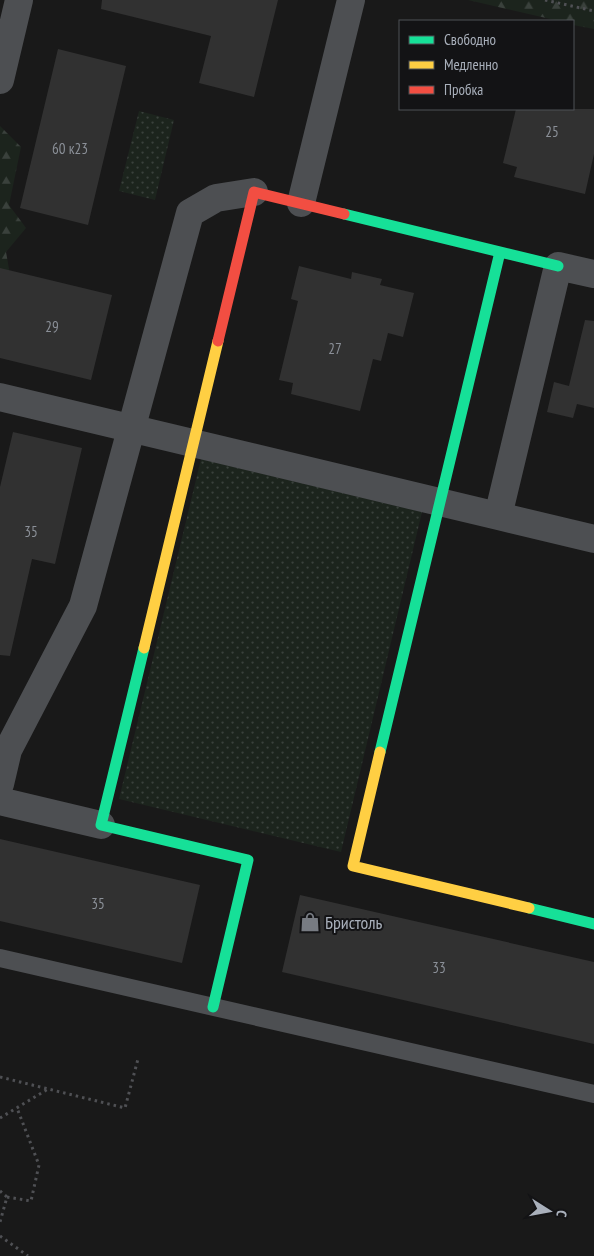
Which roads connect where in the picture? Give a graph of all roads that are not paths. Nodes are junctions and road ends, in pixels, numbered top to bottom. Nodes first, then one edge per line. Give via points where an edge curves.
1 (19, 0) edge
2 (351, 0) edge
3 (0, 80) edge
4 (254, 192) junction
5 (301, 203) junction
6 (500, 252) junction
7 (558, 266) junction
8 (594, 274) edge
9 (0, 397) edge
10 (130, 428) junction
11 (193, 443) junction
12 (440, 502) junction
13 (498, 516) junction
14 (594, 539) edge
15 (0, 784) edge
16 (0, 801) edge
17 (101, 825) junction
18 (594, 924) edge
19 (0, 958) edge
20 (213, 1006) junction
21 (594, 1094) edge

1 - 3 street
2 - 5 street
4 - 5 street
4 - 10 street via 216,198 190,213
4 - 11 street
5 - 6 street
6 - 7 street
6 - 12 street
7 - 8 street
7 - 13 street
9 - 10 street
10 - 11 street
10 - 15 street via 83,606 8,750
11 - 12 street
11 - 17 street
12 - 13 street
12 - 18 street via 353,866
13 - 14 street
16 - 17 street
17 - 20 street via 248,860
19 - 20 lane
20 - 21 lane

